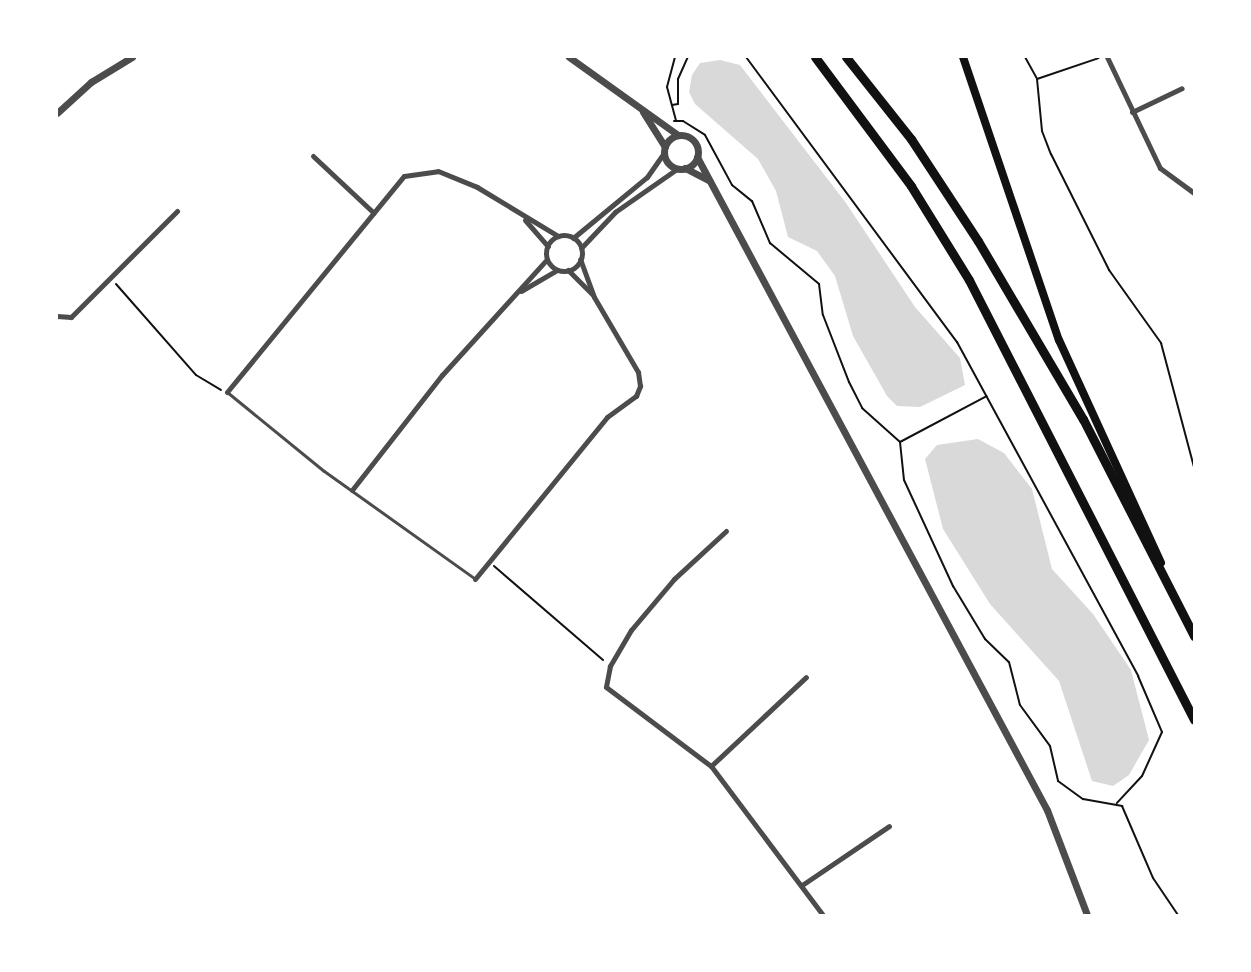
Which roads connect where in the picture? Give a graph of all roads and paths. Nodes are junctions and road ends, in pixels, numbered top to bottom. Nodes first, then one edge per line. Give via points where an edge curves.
1 (132, 57) edge
2 (569, 57) edge
3 (675, 57) edge
4 (688, 57) edge
5 (746, 57) edge
6 (815, 57) edge
7 (846, 57) edge
8 (963, 57) edge
9 (1024, 57) edge
10 (1102, 57) edge
11 (1107, 57) edge
12 (579, 59) edge
13 (1037, 79) junction
14 (1182, 88) dead end
15 (672, 105) junction
16 (641, 110) junction
17 (1132, 112) junction
18 (57, 113) edge
19 (676, 120) junction
20 (665, 127) junction
21 (678, 135) junction
22 (664, 150) junction
23 (313, 156) dead end
24 (697, 157) junction
25 (682, 168) junction
26 (709, 180) junction
27 (1194, 193) edge
28 (177, 211) dead end
29 (374, 213) junction
30 (521, 216) junction
31 (558, 236) junction
32 (573, 238) junction
33 (548, 246) junction
34 (581, 248) junction
35 (547, 259) junction
36 (580, 259) junction
37 (557, 270) junction
38 (568, 270) junction
39 (110, 277) junction
40 (514, 295) junction
41 (594, 297) junction
42 (57, 316) edge
43 (227, 392) junction
44 (987, 396) junction
45 (900, 442) junction
46 (1194, 467) edge
47 (352, 490) junction
48 (726, 531) dead end
49 (489, 562) junction
50 (475, 579) joint
51 (1182, 613) junction
52 (1194, 636) edge
53 (610, 666) junction
54 (806, 677) dead end
55 (1194, 720) edge
56 (711, 766) junction
57 (1117, 803) junction
58 (889, 826) dead end
59 (802, 885) junction
60 (823, 915) edge
61 (1087, 915) edge
62 (1178, 915) edge

1 - 18 street via 91,82
2 - 12 street
3 - 15 path via 667,87
4 - 15 path via 678,79 678,104
5 - 44 path via 932,304
6 - 55 highway via 905,177 969,280
7 - 51 highway via 910,139 978,242 1083,419
8 - 51 main road via 1059,340
9 - 13 path
10 - 13 path
11 - 17 street
12 - 16 street
13 - 46 path via 1042,131 1051,154 1109,270 1161,344
14 - 17 street
15 - 19 path
16 - 20 street
16 - 22 street
17 - 27 street via 1160,168
19 - 20 path
19 - 45 path via 705,135 732,185 752,201 770,243 825,292 823,315 862,408
20 - 21 street
21 - 22 street
21 - 24 street via 694,140
22 - 25 street
22 - 32 street via 647,177
23 - 29 street
24 - 25 street
24 - 26 street
25 - 26 street
25 - 34 street via 615,212
26 - 61 street via 1047,810
28 - 39 street
29 - 30 street via 404,176 438,171 477,187
29 - 43 street
30 - 31 street
30 - 33 street
31 - 32 street
31 - 33 street
32 - 34 street
33 - 35 street
34 - 36 street
35 - 37 street
35 - 40 street
36 - 38 street
36 - 41 street
37 - 38 street
37 - 40 street
38 - 41 street
39 - 42 street via 71,317
39 - 43 path via 196,375
40 - 47 street
41 - 49 street via 638,372 636,396 608,417
43 - 47 lane
44 - 45 path
44 - 57 path via 1138,676 1162,732 1142,776
45 - 57 path via 904,480 953,586 985,639 1009,662 1020,705 1050,746 1058,781 1083,800
47 - 50 lane
48 - 53 street via 651,604
49 - 50 street
49 - 53 path
51 - 52 highway
53 - 56 street via 606,687 617,700 688,744
54 - 56 street
56 - 59 street
57 - 62 path via 1164,898
58 - 59 street
59 - 60 street

